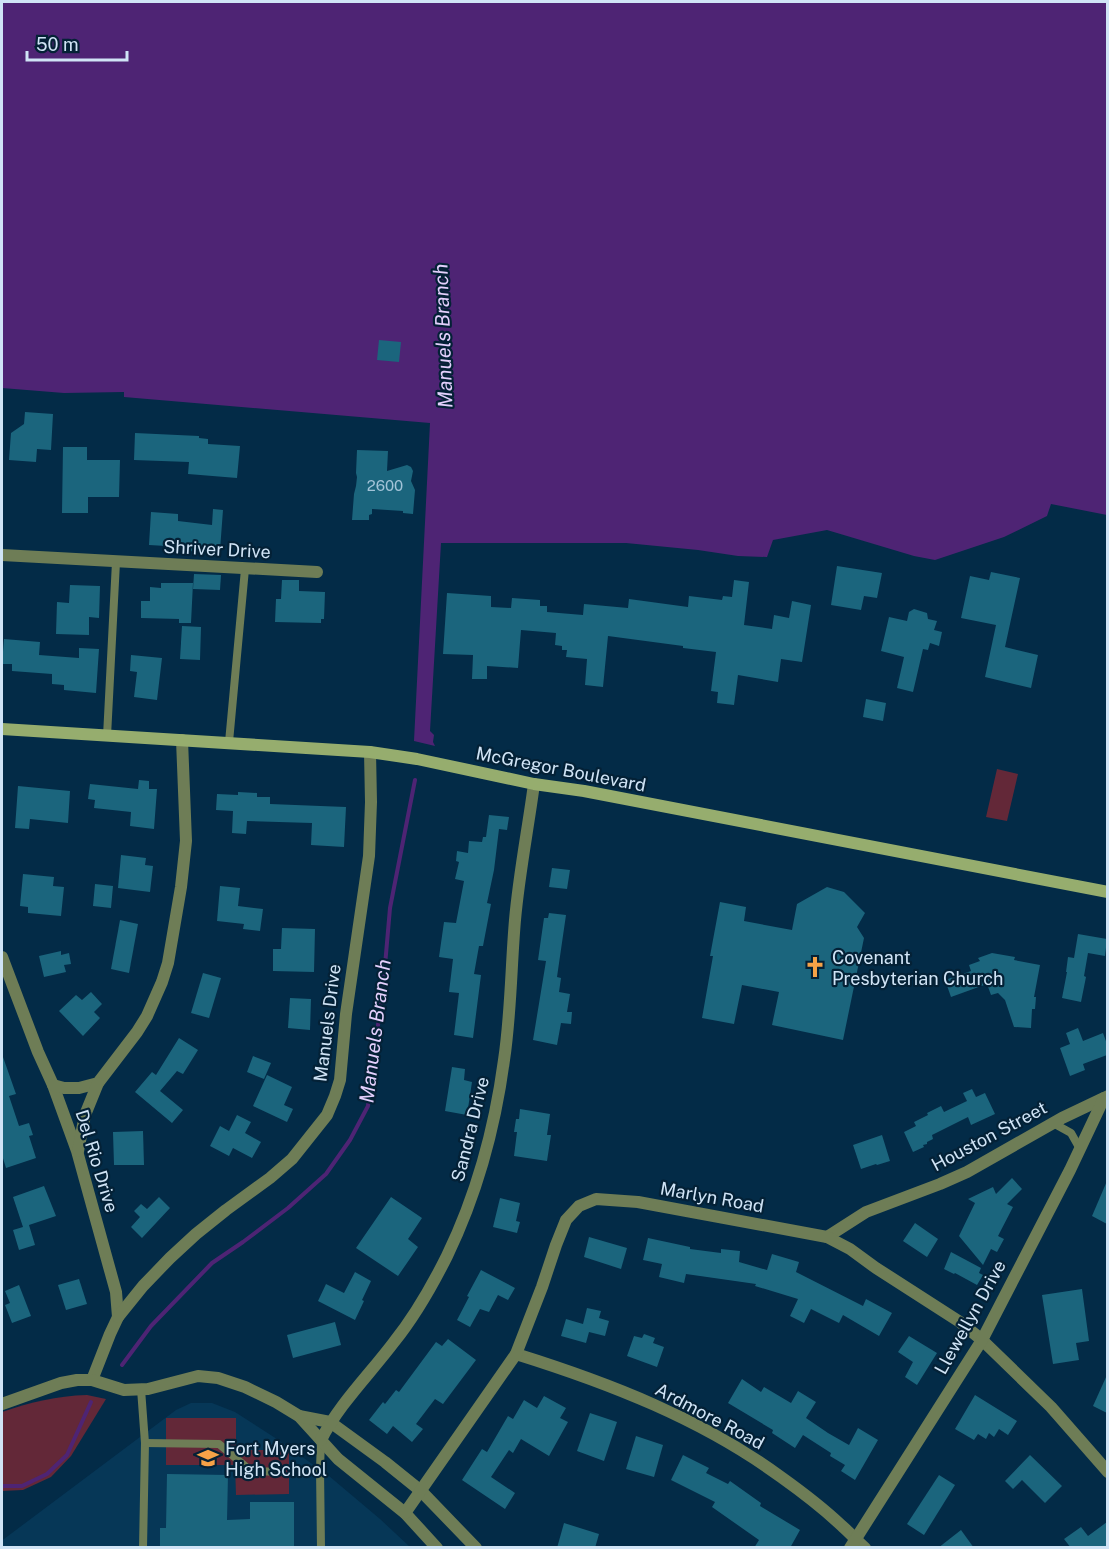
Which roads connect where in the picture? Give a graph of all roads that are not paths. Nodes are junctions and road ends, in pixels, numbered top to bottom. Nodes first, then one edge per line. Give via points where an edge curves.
1 (2, 555) edge
2 (116, 562) junction
3 (245, 569) junction
4 (317, 572) dead end
5 (2, 729) edge
6 (107, 736) junction
7 (182, 740) junction
8 (229, 742) junction
9 (370, 752) junction
10 (534, 784) junction
11 (1107, 892) edge
12 (3, 964) edge
13 (98, 1083) junction
14 (53, 1085) junction
15 (1106, 1097) edge
16 (1053, 1123) junction
17 (1080, 1149) junction
18 (77, 1151) junction
19 (827, 1237) junction
20 (118, 1317) junction
21 (982, 1340) junction
22 (516, 1354) junction
23 (92, 1380) junction
24 (141, 1389) junction
25 (2, 1404) edge
26 (299, 1416) junction
27 (330, 1422) junction
28 (321, 1440) junction
29 (145, 1443) junction
30 (282, 1472) dead end
31 (1107, 1472) edge
32 (421, 1491) junction
33 (405, 1513) junction
34 (857, 1545) edge
35 (143, 1548) edge
36 (321, 1548) edge
37 (437, 1548) edge
38 (476, 1548) edge

1 - 2 street, Shriver Drive
2 - 3 street, Shriver Drive
2 - 6 lane
3 - 4 street, Shriver Drive
3 - 8 lane
5 - 6 main road, McGregor Boulevard
6 - 7 main road, McGregor Boulevard
7 - 8 main road, McGregor Boulevard
7 - 13 street via 186,841 168,963 142,1024
8 - 9 main road, McGregor Boulevard
9 - 10 main road, McGregor Boulevard
9 - 20 street, Manuels Drive via 369,856 336,1096 327,1115 292,1159 196,1234 143,1286
10 - 11 main road, McGregor Boulevard
10 - 27 street, Sandra Drive via 515,917 504,1060 475,1186 447,1256 424,1297
12 - 14 street, Del Rio Drive
13 - 14 street via 79,1088
13 - 18 street
14 - 18 street, Del Rio Drive
15 - 16 street, Houston Street
15 - 17 street, Llewellyn Drive
16 - 17 lane via 1071,1133
16 - 19 street, Houston Street via 967,1172 866,1212
17 - 21 street, Llewellyn Drive
18 - 20 street, Del Rio Drive via 116,1292
19 - 21 street, Marlyn Road
19 - 22 street, Marlyn Road via 638,1202 596,1199 579,1206 567,1220
20 - 23 street, Del Rio Drive
21 - 31 street, Marlyn Road via 1051,1407
21 - 34 street, Llewellyn Drive
22 - 32 street, Marlyn Road
22 - 34 street, Ardmore Road via 587,1377 721,1438 825,1511
23 - 24 street via 124,1390
23 - 25 street via 61,1383
24 - 26 street via 198,1376 218,1378 245,1387
24 - 29 lane
26 - 27 street
26 - 28 street
27 - 28 street, Sandra Drive
27 - 32 street
28 - 33 street via 338,1459
28 - 36 lane
29 - 30 lane via 219,1444 251,1471
29 - 35 lane
32 - 33 street, Marlyn Road
32 - 38 street
33 - 37 street

